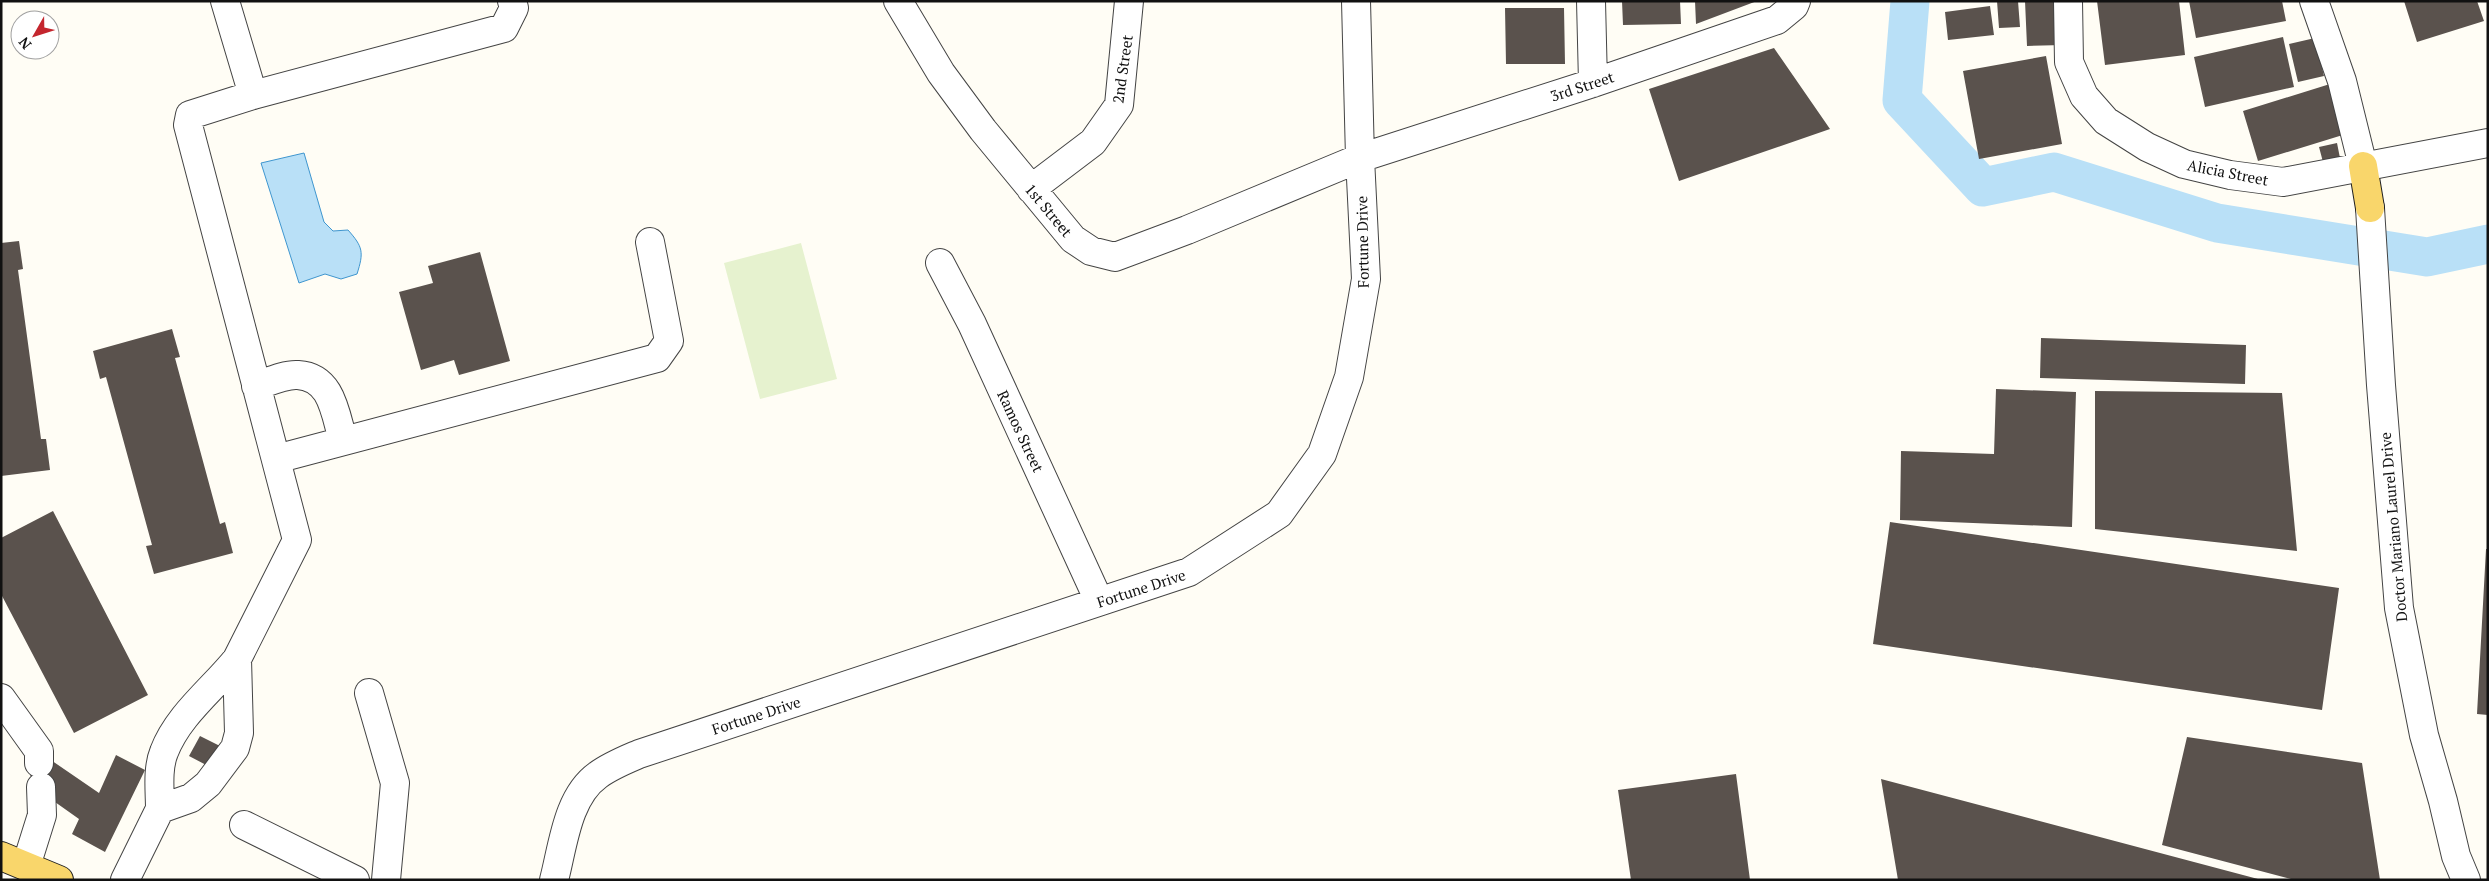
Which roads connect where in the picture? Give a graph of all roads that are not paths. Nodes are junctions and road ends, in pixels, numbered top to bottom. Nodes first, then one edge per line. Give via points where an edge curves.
1 (225, 1) edge
2 (512, 1) edge
3 (898, 1) edge
4 (1130, 1) edge
5 (1356, 1) edge
6 (1591, 1) edge
7 (1796, 1) edge
8 (2068, 1) edge
9 (2314, 1) edge
10 (1593, 83) junction
11 (253, 95) junction
12 (2488, 143) edge
13 (1360, 158) junction
14 (2363, 166) junction
15 (1031, 189) junction
16 (2370, 208) joint
17 (650, 242) dead end
18 (940, 263) dead end
19 (256, 386) junction
20 (343, 440) junction
21 (276, 459) junction
22 (1100, 601) junction
23 (237, 659) junction
24 (369, 693) dead end
25 (1, 698) edge
26 (160, 809) junction
27 (244, 826) dead end
28 (13, 861) edge
29 (59, 880) edge
30 (125, 880) edge
31 (355, 880) edge
32 (386, 880) edge
33 (554, 880) edge
34 (2466, 880) edge

1 - 11 street
2 - 11 street via 514,8 504,28
3 - 15 street, 1st Street via 941,73
4 - 15 street, 2nd Street via 1119,105 1093,142
5 - 13 street, Fortune Drive
6 - 10 street
7 - 10 street, 3rd Street via 1777,20
8 - 14 street, Alicia Street via 2069,62 2084,96 2106,121 2147,147 2184,164 2230,175 2283,182
9 - 14 street via 2342,81
10 - 13 street, 3rd Street
11 - 19 street via 190,115 188,125
12 - 14 street, Alicia Street
13 - 15 street, 1st Street via 1115,257 1091,251 1073,239
13 - 22 street, Fortune Drive via 1366,279 1350,377 1322,454 1279,514 1189,572
14 - 16 main road, Doctor Mariano Laurel Drive
16 - 34 street, Doctor Mariano Laurel Drive via 2399,608 2424,735 2456,856
17 - 20 street via 669,341 658,358
18 - 22 street, Ramos Street via 972,324
19 - 20 street via 296,375 315,379 327,390
19 - 21 street
20 - 21 street
21 - 23 street via 297,540
22 - 33 street, Fortune Drive via 639,754 597,775 581,792 567,827
23 - 26 street via 197,702 163,753
23 - 26 street via 239,733 235,748 203,789 191,798
24 - 32 street via 395,783
25 - 28 street via 38,751 40,775 42,815
26 - 30 street
27 - 31 street
28 - 29 main road

